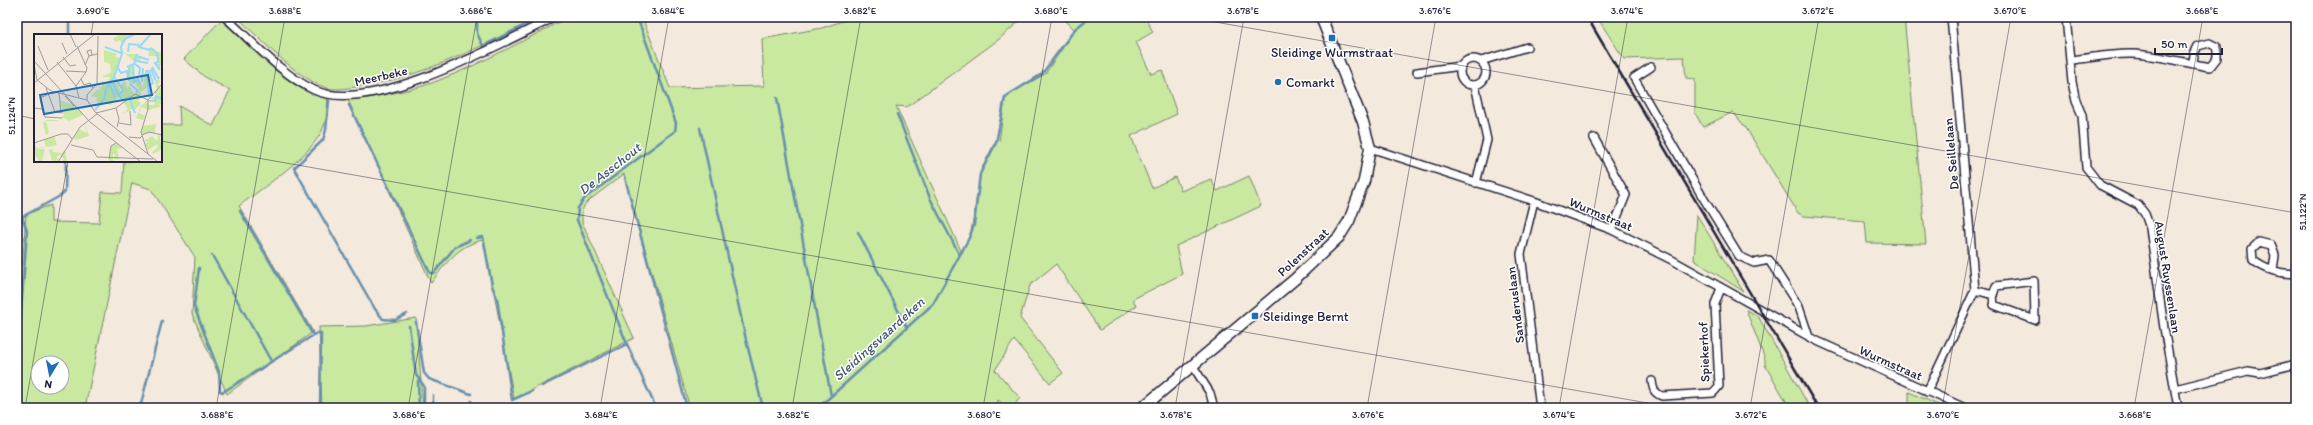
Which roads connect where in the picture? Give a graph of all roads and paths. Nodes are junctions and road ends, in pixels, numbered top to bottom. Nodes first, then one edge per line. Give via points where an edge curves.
1 (225, 17) edge
2 (555, 17) edge
3 (1321, 17) edge
4 (1951, 17) edge
5 (2066, 17) edge
6 (1527, 47) dead end
7 (2071, 60) junction
8 (1481, 61) junction
9 (2193, 64) dead end
10 (1461, 66) junction
11 (1651, 67) dead end
12 (1417, 72) dead end
13 (1475, 85) junction
14 (1594, 138) dead end
15 (1370, 148) junction
16 (1476, 183) junction
17 (1534, 201) junction
18 (1612, 230) junction
19 (2273, 270) dead end
20 (2296, 273) edge
21 (1721, 288) junction
22 (1974, 290) junction
23 (1992, 295) junction
24 (1809, 337) junction
25 (2296, 364) edge
26 (1193, 366) junction
27 (1652, 381) dead end
28 (2175, 389) junction
29 (1927, 392) junction
30 (1142, 408) edge
31 (1214, 408) edge
32 (1540, 408) edge
33 (1964, 408) edge
34 (2178, 408) edge

1 - 2 street, Meerbeke via 303,84 326,94 347,95 384,89 445,71
3 - 15 main road, Polenstraat via 1363,122
4 - 22 street, De Seillelaan
5 - 7 street, August Ruyssenlaan
6 - 8 street
7 - 9 street via 2134,54
7 - 28 street, August Ruyssenlaan via 2076,101 2082,115 2086,167 2100,185 2138,205 2145,214 2150,228
8 - 10 street via 1468,60
8 - 13 street via 1486,67 1486,75 1482,82
10 - 12 street
10 - 13 street via 1462,80 1468,85
11 - 24 street via 1634,78 1666,136 1740,256 1754,263 1769,260 1799,307
13 - 16 street via 1487,140
14 - 18 street via 1626,195
15 - 16 street, Wurmstraat
15 - 26 main road, Polenstraat via 1364,181 1349,221 1339,238
16 - 17 street, Wurmstraat
17 - 18 street, Wurmstraat
17 - 32 street, Sanderuslaan via 1522,254
18 - 21 street, Wurmstraat
19 - 20 street
21 - 24 street, Wurmstraat
21 - 27 street, Spiekerhof via 1715,304 1719,386 1713,393 1662,396 1656,394 1652,388
22 - 23 street
22 - 29 street, De Seillelaan
23 - 23 street via 1994,305 2035,320 2034,281 1996,286
24 - 29 street, Wurmstraat
25 - 28 street via 2260,373 2248,371
26 - 30 main road, Polenstraat
26 - 31 street via 1210,393
28 - 34 street, August Ruyssenlaan
29 - 33 street, Wurmstraat

